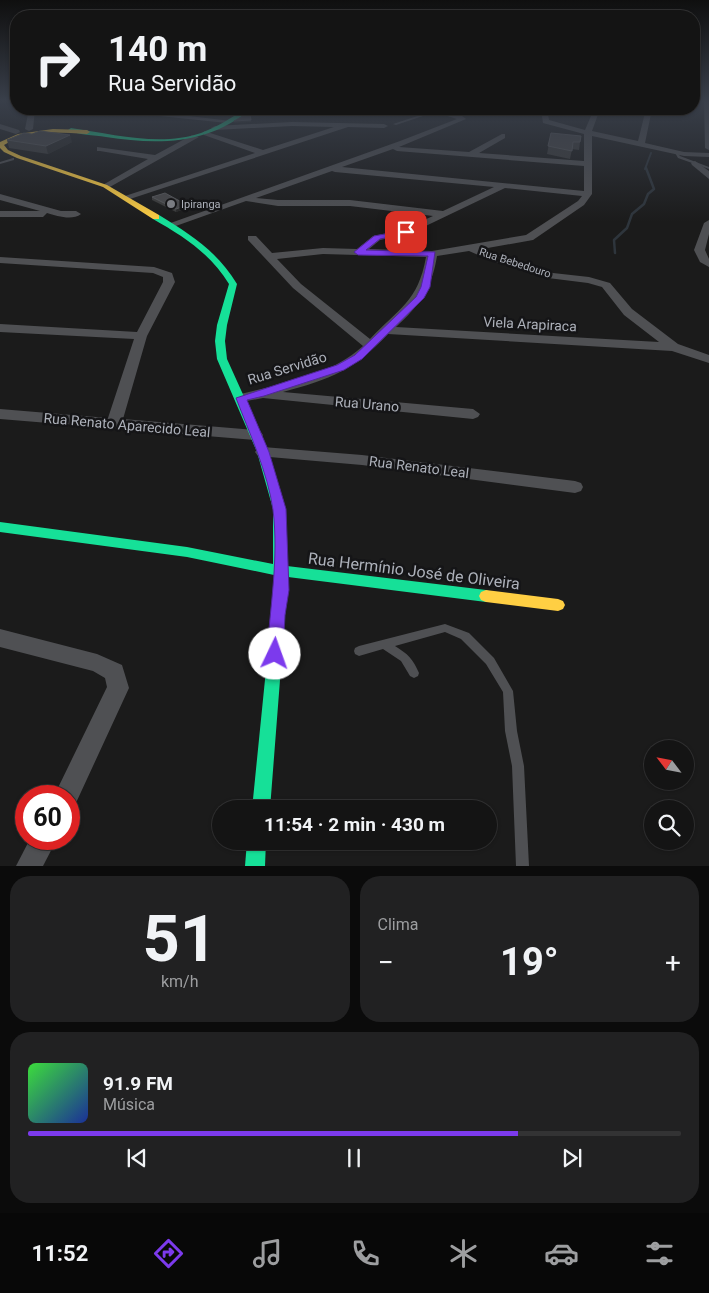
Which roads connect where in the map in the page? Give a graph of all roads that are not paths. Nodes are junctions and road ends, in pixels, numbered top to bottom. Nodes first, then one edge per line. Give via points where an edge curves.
1 (1, 141) edge
2 (190, 141) edge
3 (230, 141) edge
4 (298, 141) edge
5 (406, 141) edge
6 (493, 141) edge
7 (588, 141) edge
8 (629, 141) edge
9 (454, 144) dead end
10 (641, 144) joint
11 (100, 149) dead end
12 (386, 149) junction
13 (480, 149) junction
14 (675, 152) junction
15 (263, 153) junction
16 (472, 154) junction
17 (709, 154) edge
18 (0, 155) edge
19 (157, 158) junction
20 (13, 159) junction
21 (35, 162) junction
22 (0, 163) edge
23 (695, 163) joint
24 (589, 164) junction
25 (331, 168) junction
26 (708, 172) edge
27 (106, 186) junction
28 (503, 186) junction
29 (588, 194) junction
30 (127, 197) junction
31 (0, 198) edge
32 (246, 200) junction
33 (0, 208) edge
34 (0, 214) edge
35 (61, 214) junction
36 (76, 214) dead end
37 (444, 214) junction
38 (709, 223) edge
39 (170, 225) junction
40 (252, 238) dead end
41 (705, 241) edge
42 (473, 249) junction
43 (358, 252) junction
44 (432, 254) junction
45 (271, 256) junction
46 (0, 260) edge
47 (709, 264) edge
48 (0, 328) edge
49 (385, 330) junction
50 (141, 336) junction
51 (370, 346) junction
52 (672, 347) junction
53 (709, 359) edge
54 (260, 394) junction
55 (241, 398) junction
56 (0, 414) edge
57 (473, 414) dead end
58 (114, 424) junction
59 (255, 435) junction
60 (263, 452) junction
61 (575, 487) dead end
62 (0, 527) edge
63 (281, 571) junction
64 (558, 605) dead end
65 (0, 638) edge
66 (384, 644) junction
67 (359, 652) dead end
68 (414, 673) dead end
69 (71, 785) edge
70 (262, 800) edge
71 (38, 850) edge
72 (256, 850) edge
73 (29, 866) edge
74 (255, 866) edge
75 (524, 866) edge

1 - 21 main road via 1,148
2 - 19 street
3 - 15 street
4 - 15 street
5 - 12 street
6 - 13 street
7 - 24 street
8 - 10 street
9 - 13 street
10 - 14 street
11 - 19 street
12 - 16 street
12 - 25 street
13 - 16 street
14 - 17 street via 698,156
14 - 23 lane via 679,158
15 - 30 street
16 - 24 street
18 - 20 main road
19 - 27 street
20 - 21 main road
20 - 22 lane
21 - 27 main road
23 - 26 street
24 - 29 street
25 - 28 street
25 - 32 street
27 - 30 main road
28 - 29 street
28 - 37 street
29 - 42 street via 581,203 530,238
30 - 39 main road
31 - 33 street via 3,205
31 - 35 street
32 - 37 street via 350,203
32 - 39 street
34 - 35 street
35 - 36 street
37 - 43 street via 406,232 377,238
38 - 41 street
39 - 55 main road via 216,259 233,284 220,341 222,359
40 - 45 street
41 - 47 street via 698,250
42 - 44 street
42 - 52 street, Rua Bebedouro via 552,276 606,285 628,312
43 - 44 street
43 - 45 street
44 - 49 street, Rua Servidão via 429,277 420,298
45 - 51 street via 297,286
46 - 50 street via 154,270 168,276 169,282
48 - 50 street
49 - 51 street, Rua Servidão
49 - 52 street, Viela Arapiraca
50 - 58 street
51 - 54 street, Rua Servidão via 341,367
52 - 53 street, Rua Bebedouro
54 - 55 street, Rua Servidão
54 - 57 street, Rua Urano
55 - 59 main road
56 - 58 street, Rua Renato Aparecido Leal
58 - 59 street, Rua Renato Aparecido Leal
59 - 60 main road
60 - 61 street, Rua Renato Leal via 362,460
60 - 63 main road via 279,509
62 - 63 main road, Rua Hermínio José de Oliveira via 187,552
63 - 64 main road, Rua Hermínio José de Oliveira
63 - 70 main road via 282,590 277,615
65 - 69 street via 97,663 115,672 118,688
66 - 67 lane
66 - 68 lane via 405,658
66 - 75 lane via 445,628 465,636 490,661 508,691 518,766
71 - 73 street
72 - 74 main road

